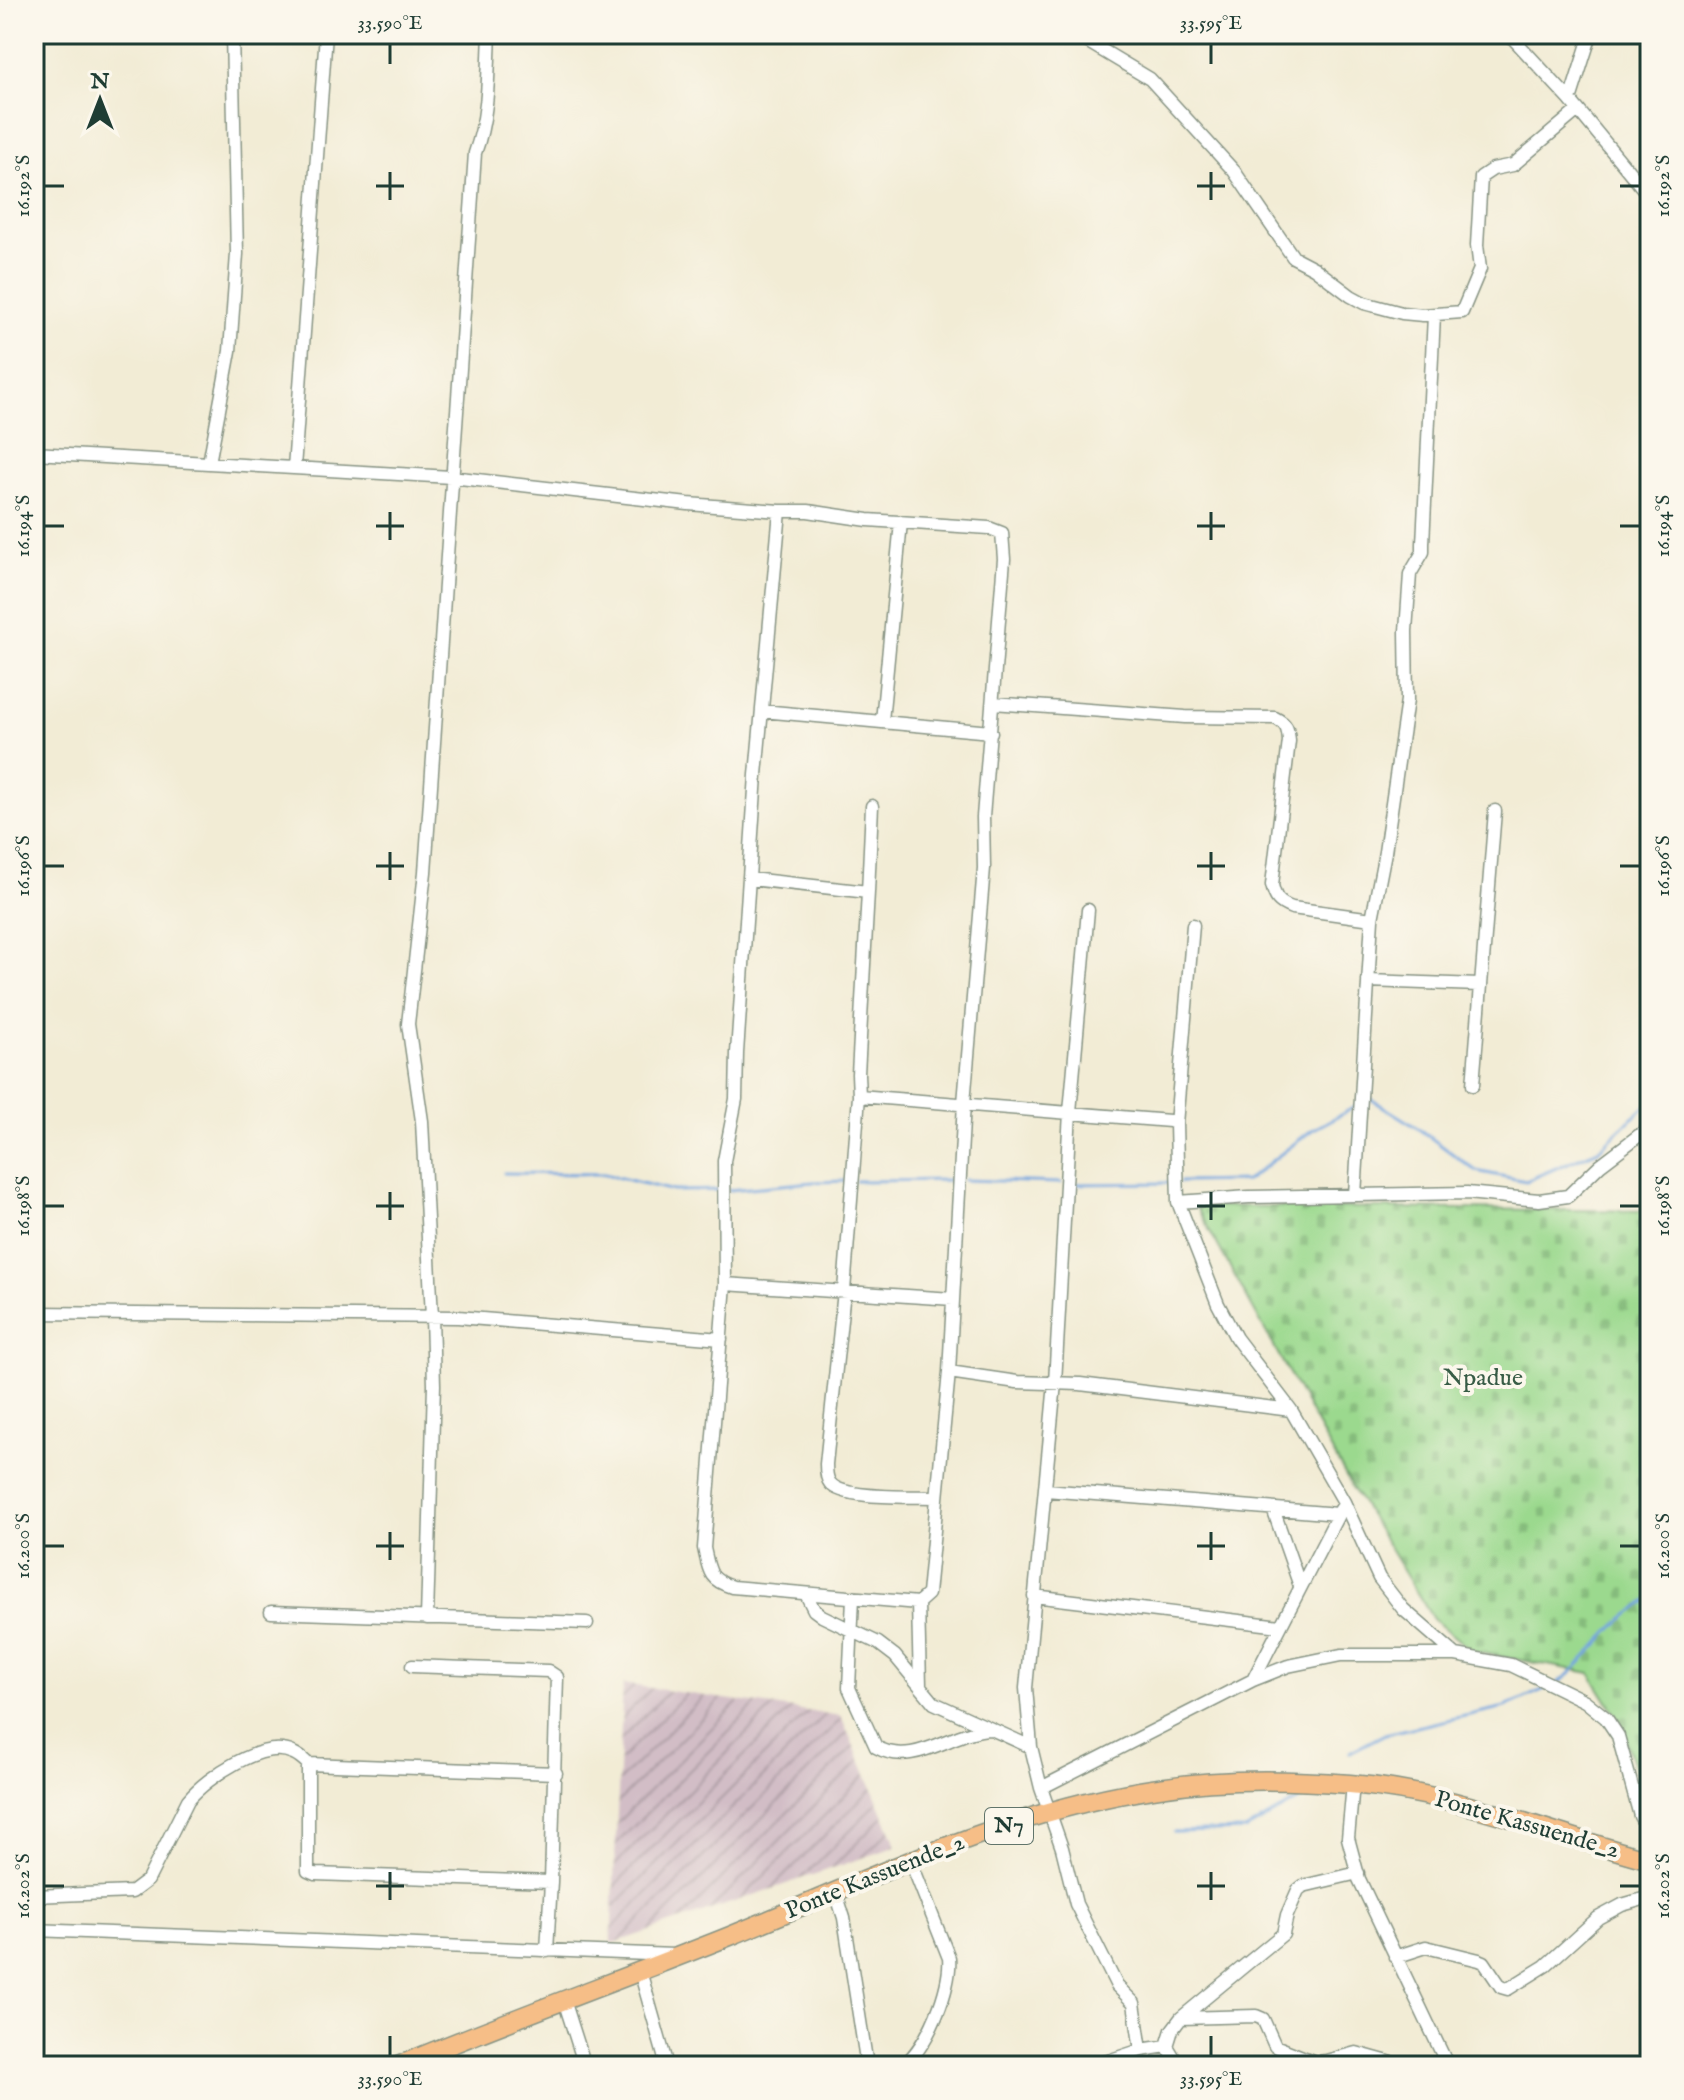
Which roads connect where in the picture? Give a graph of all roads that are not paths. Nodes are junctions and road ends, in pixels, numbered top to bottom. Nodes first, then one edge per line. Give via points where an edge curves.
1 (232, 34) edge
2 (326, 34) edge
3 (490, 34) edge
4 (1075, 34) edge
5 (1509, 34) edge
6 (1591, 34) edge
7 (1574, 105) junction
8 (1650, 197) edge
9 (1434, 315) junction
10 (34, 453) edge
11 (209, 463) junction
12 (294, 468) junction
13 (451, 477) junction
14 (780, 511) junction
15 (901, 522) junction
16 (993, 703) junction
17 (762, 711) junction
18 (882, 721) junction
19 (991, 732) junction
20 (872, 806) dead end
21 (1495, 811) dead end
22 (750, 879) junction
23 (868, 892) junction
24 (1088, 910) dead end
25 (1372, 919) junction
26 (1193, 925) dead end
27 (1368, 981) junction
28 (1479, 985) junction
29 (1473, 1085) dead end
30 (859, 1096) junction
31 (964, 1103) junction
32 (1070, 1112) junction
33 (1176, 1124) junction
34 (1650, 1127) edge
35 (1355, 1195) junction
36 (1178, 1202) junction
37 (725, 1284) junction
38 (844, 1291) junction
39 (953, 1299) junction
40 (34, 1313) edge
41 (432, 1317) junction
42 (721, 1339) junction
43 (949, 1372) junction
44 (1055, 1383) junction
45 (1291, 1410) junction
46 (1046, 1490) junction
47 (937, 1497) junction
48 (1341, 1508) junction
49 (1273, 1509) junction
50 (1300, 1586) junction
51 (806, 1594) junction
52 (1034, 1596) junction
53 (853, 1597) junction
54 (918, 1603) junction
55 (271, 1612) dead end
56 (427, 1618) junction
57 (587, 1623) dead end
58 (1280, 1626) junction
59 (852, 1630) junction
60 (1456, 1655) junction
61 (412, 1666) dead end
62 (1253, 1680) junction
63 (920, 1686) junction
64 (991, 1729) junction
65 (1031, 1747) junction
66 (308, 1764) junction
67 (556, 1773) junction
68 (1353, 1784) junction
69 (1041, 1788) junction
70 (1048, 1814) junction
71 (1650, 1834) edge
72 (1650, 1860) edge
73 (911, 1862) junction
74 (1358, 1873) junction
75 (551, 1882) junction
76 (836, 1893) junction
77 (34, 1896) edge
78 (1650, 1897) edge
79 (34, 1930) edge
80 (547, 1951) junction
81 (681, 1955) junction
82 (1395, 1957) junction
83 (640, 1971) junction
84 (564, 2000) junction
85 (1181, 2018) junction
86 (1167, 2046) junction
87 (1141, 2050) junction
88 (398, 2066) edge
89 (585, 2066) edge
90 (667, 2066) edge
91 (867, 2066) edge
92 (902, 2066) edge
93 (1093, 2066) edge
94 (1179, 2066) edge
95 (1403, 2066) edge
96 (1448, 2066) edge

1 - 11 street via 237,254 230,351
2 - 12 street
3 - 13 street via 486,108 475,153
4 - 9 street via 1150,79 1234,171 1288,253 1364,303
5 - 7 street
6 - 7 street
7 - 8 street
7 - 9 street via 1513,165 1481,177 1479,274 1462,312
9 - 25 street via 1423,552 1410,574 1407,700
10 - 11 street
11 - 12 street
12 - 13 street
13 - 14 street
13 - 41 street via 425,872 408,1024 422,1121
14 - 15 street
14 - 17 street
15 - 16 street via 1002,533
15 - 18 street
16 - 19 street
16 - 25 street via 1284,722 1289,741 1272,885 1275,897 1292,908
17 - 18 street
17 - 22 street
18 - 19 street
19 - 31 street
20 - 23 street
21 - 28 street
22 - 23 street
22 - 37 street via 738,1081 724,1161
23 - 30 street
24 - 32 street
25 - 27 street
26 - 33 street
27 - 28 street
27 - 35 street
28 - 29 street
30 - 31 street
30 - 38 street
31 - 32 street
31 - 39 street
32 - 33 street
32 - 44 street
33 - 36 street
34 - 35 street via 1568,1196 1539,1200 1467,1193
35 - 36 street
36 - 45 street via 1236,1338
37 - 38 street
37 - 42 street
38 - 39 street
38 - 47 street via 826,1464 830,1483 855,1493
39 - 43 street
40 - 41 street
41 - 42 street
41 - 56 street
42 - 51 street via 704,1548 708,1570 718,1583 732,1587
43 - 44 street
43 - 47 street
44 - 45 street
44 - 46 street
45 - 48 street
46 - 49 street
46 - 52 street
47 - 54 street via 928,1594
48 - 49 street
48 - 50 street
48 - 60 street via 1389,1594
49 - 50 street
50 - 58 street
51 - 53 street
51 - 59 street via 814,1610
52 - 58 street
52 - 65 street via 1026,1688
53 - 54 street
53 - 59 street
54 - 63 street
55 - 56 street
56 - 57 street
58 - 62 street
59 - 63 street via 895,1656
59 - 64 street via 849,1688 876,1747 902,1754 923,1751
60 - 62 street via 1341,1655
60 - 71 street via 1511,1665 1585,1701 1606,1718 1618,1736
61 - 67 street via 548,1671 557,1677
62 - 69 street
63 - 64 street via 934,1703
64 - 65 street
65 - 69 street
66 - 67 street
66 - 75 street via 308,1871
66 - 77 street via 293,1753 264,1752 207,1781 188,1800 140,1889
67 - 75 street
68 - 70 highway, Ponte Kassuende_2 / N7 via 1213,1781 1145,1790
68 - 72 highway, Ponte Kassuende_2 / N7 via 1469,1806
68 - 74 street via 1348,1838
69 - 70 street
70 - 73 highway, Ponte Kassuende_2 / N7
70 - 87 street via 1076,1904 1117,1986 1134,2003
73 - 76 highway, Ponte Kassuende_2 / N7
73 - 92 street via 950,1970 921,2048
74 - 82 street
74 - 85 street via 1298,1890 1283,1934
75 - 80 street
76 - 81 highway, Ponte Kassuende_2 / N7
76 - 91 street
78 - 82 street via 1598,1918 1545,1966 1508,1989 1479,1960 1426,1947
79 - 80 street
80 - 81 street
81 - 83 highway, Ponte Kassuende_2 / N7
82 - 96 street
83 - 84 highway, Ponte Kassuende_2 / N7
83 - 90 street
84 - 88 highway, Ponte Kassuende_2 / N7
84 - 89 street
85 - 86 street
85 - 95 street via 1256,2016 1263,2019 1278,2048 1315,2062 1356,2053
86 - 87 street
86 - 94 street
87 - 93 street

